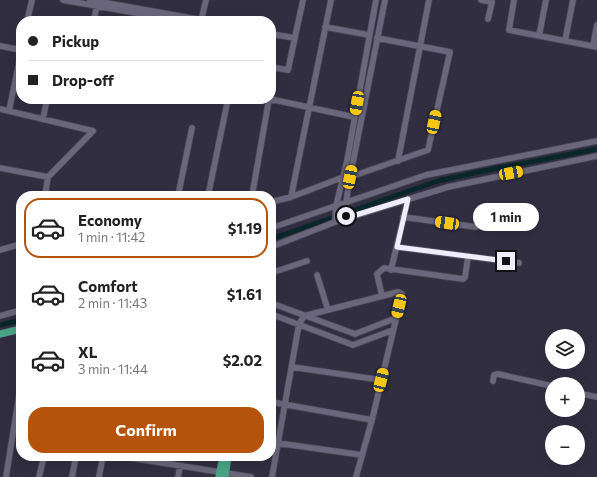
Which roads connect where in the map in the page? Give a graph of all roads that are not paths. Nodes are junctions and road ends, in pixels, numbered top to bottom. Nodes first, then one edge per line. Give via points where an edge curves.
1 (32, 0) edge
2 (63, 0) edge
3 (90, 0) edge
4 (206, 0) edge
5 (303, 0) edge
6 (331, 0) edge
7 (376, 0) edge
8 (386, 0) edge
9 (429, 0) edge
10 (481, 0) edge
11 (514, 0) edge
12 (546, 0) edge
13 (573, 0) edge
14 (97, 3) edge
15 (28, 16) edge
16 (95, 16) edge
17 (158, 16) edge
18 (177, 16) edge
19 (202, 16) edge
20 (488, 19) dead end
21 (597, 25) edge
22 (325, 27) junction
23 (276, 35) edge
24 (369, 35) junction
25 (539, 36) junction
26 (295, 38) junction
27 (377, 38) junction
28 (564, 41) junction
29 (0, 46) edge
30 (420, 46) junction
31 (595, 46) edge
32 (16, 49) edge
33 (276, 68) edge
34 (16, 79) edge
35 (276, 100) edge
36 (46, 104) edge
37 (227, 104) edge
38 (269, 104) edge
39 (310, 107) junction
40 (0, 109) edge
41 (9, 111) junction
42 (354, 117) junction
43 (44, 119) junction
44 (192, 128) dead end
45 (597, 142) edge
46 (597, 156) edge
47 (398, 161) junction
48 (0, 168) edge
49 (48, 177) junction
50 (350, 177) junction
51 (342, 178) junction
52 (46, 191) edge
53 (179, 191) edge
54 (209, 191) edge
55 (253, 191) edge
56 (291, 197) junction
57 (408, 199) junction
58 (276, 201) edge
59 (346, 204) junction
60 (335, 208) junction
61 (346, 217) junction
62 (403, 217) junction
63 (335, 220) junction
64 (276, 226) edge
65 (476, 227) dead end
66 (16, 245) edge
67 (276, 245) edge
68 (397, 247) junction
69 (0, 250) edge
70 (468, 257) junction
71 (307, 260) dead end
72 (519, 263) dead end
73 (391, 270) junction
74 (276, 271) edge
75 (317, 275) dead end
76 (382, 296) junction
77 (276, 305) edge
78 (328, 310) junction
79 (16, 311) edge
80 (0, 316) edge
81 (276, 316) edge
82 (304, 316) junction
83 (396, 318) junction
84 (299, 324) junction
85 (16, 330) edge
86 (393, 330) junction
87 (0, 334) edge
88 (292, 367) junction
89 (381, 380) junction
90 (493, 381) dead end
91 (545, 384) edge
92 (585, 394) edge
93 (597, 397) edge
94 (276, 403) edge
95 (285, 404) junction
96 (16, 414) edge
97 (372, 420) junction
98 (277, 443) junction
99 (276, 450) edge
100 (362, 455) junction
101 (43, 461) edge
102 (75, 461) edge
103 (102, 461) edge
104 (154, 461) edge
105 (223, 461) edge
106 (226, 461) edge
107 (274, 461) edge
108 (180, 467) junction
109 (222, 475) edge
110 (6, 477) edge
111 (39, 477) edge
112 (72, 477) edge
113 (99, 477) edge
114 (178, 477) edge
115 (251, 477) edge
116 (272, 477) edge
117 (356, 477) edge

1 - 15 street
2 - 14 street
3 - 14 street
4 - 19 street
5 - 26 street
6 - 22 street
7 - 24 street
8 - 27 street
9 - 30 street
10 - 20 street via 492,2
11 - 25 street via 509,30
12 - 25 street
13 - 28 street
14 - 16 street
14 - 17 street
14 - 18 street
21 - 31 street
22 - 24 street
22 - 39 street
23 - 26 street
24 - 42 street
25 - 28 street
26 - 33 street via 288,70
27 - 30 street
27 - 50 street
28 - 31 street
29 - 32 street
30 - 47 street
30 - 47 street via 450,52 428,150
34 - 41 street
35 - 39 street
36 - 43 street
37 - 54 street
38 - 55 street
39 - 42 street
39 - 56 street
40 - 41 street
41 - 43 street
42 - 51 street
43 - 49 street via 93,131
44 - 53 street
45 - 59 street via 433,173
46 - 57 street via 448,186
47 - 50 street
48 - 49 street
49 - 52 street
50 - 59 street
51 - 56 street
51 - 60 street
56 - 58 street
57 - 61 street
57 - 62 street
59 - 60 street
59 - 61 street
60 - 63 street
60 - 64 street
61 - 63 street
62 - 65 street
62 - 68 street
63 - 67 street
66 - 69 street
68 - 70 street
68 - 73 street
70 - 72 street
70 - 73 street via 463,279
71 - 74 street
73 - 76 street via 384,268 377,274
75 - 78 street
76 - 78 street
76 - 83 street via 401,292
77 - 82 street
78 - 82 street
79 - 80 street
81 - 84 street
82 - 83 street via 355,334
82 - 84 street
83 - 86 street
84 - 86 street via 353,345
84 - 88 street
85 - 87 main road
86 - 89 street
88 - 89 street
88 - 95 street
89 - 97 street
90 - 91 street via 494,375 498,374
92 - 93 street
94 - 95 street
95 - 97 street
95 - 98 street
96 - 110 street
97 - 100 street
98 - 99 street
98 - 100 street
100 - 117 street
101 - 111 street
102 - 112 street
103 - 113 street
104 - 108 street
105 - 109 main road
106 - 109 main road
107 - 116 street
108 - 109 street
108 - 114 street
109 - 115 street

